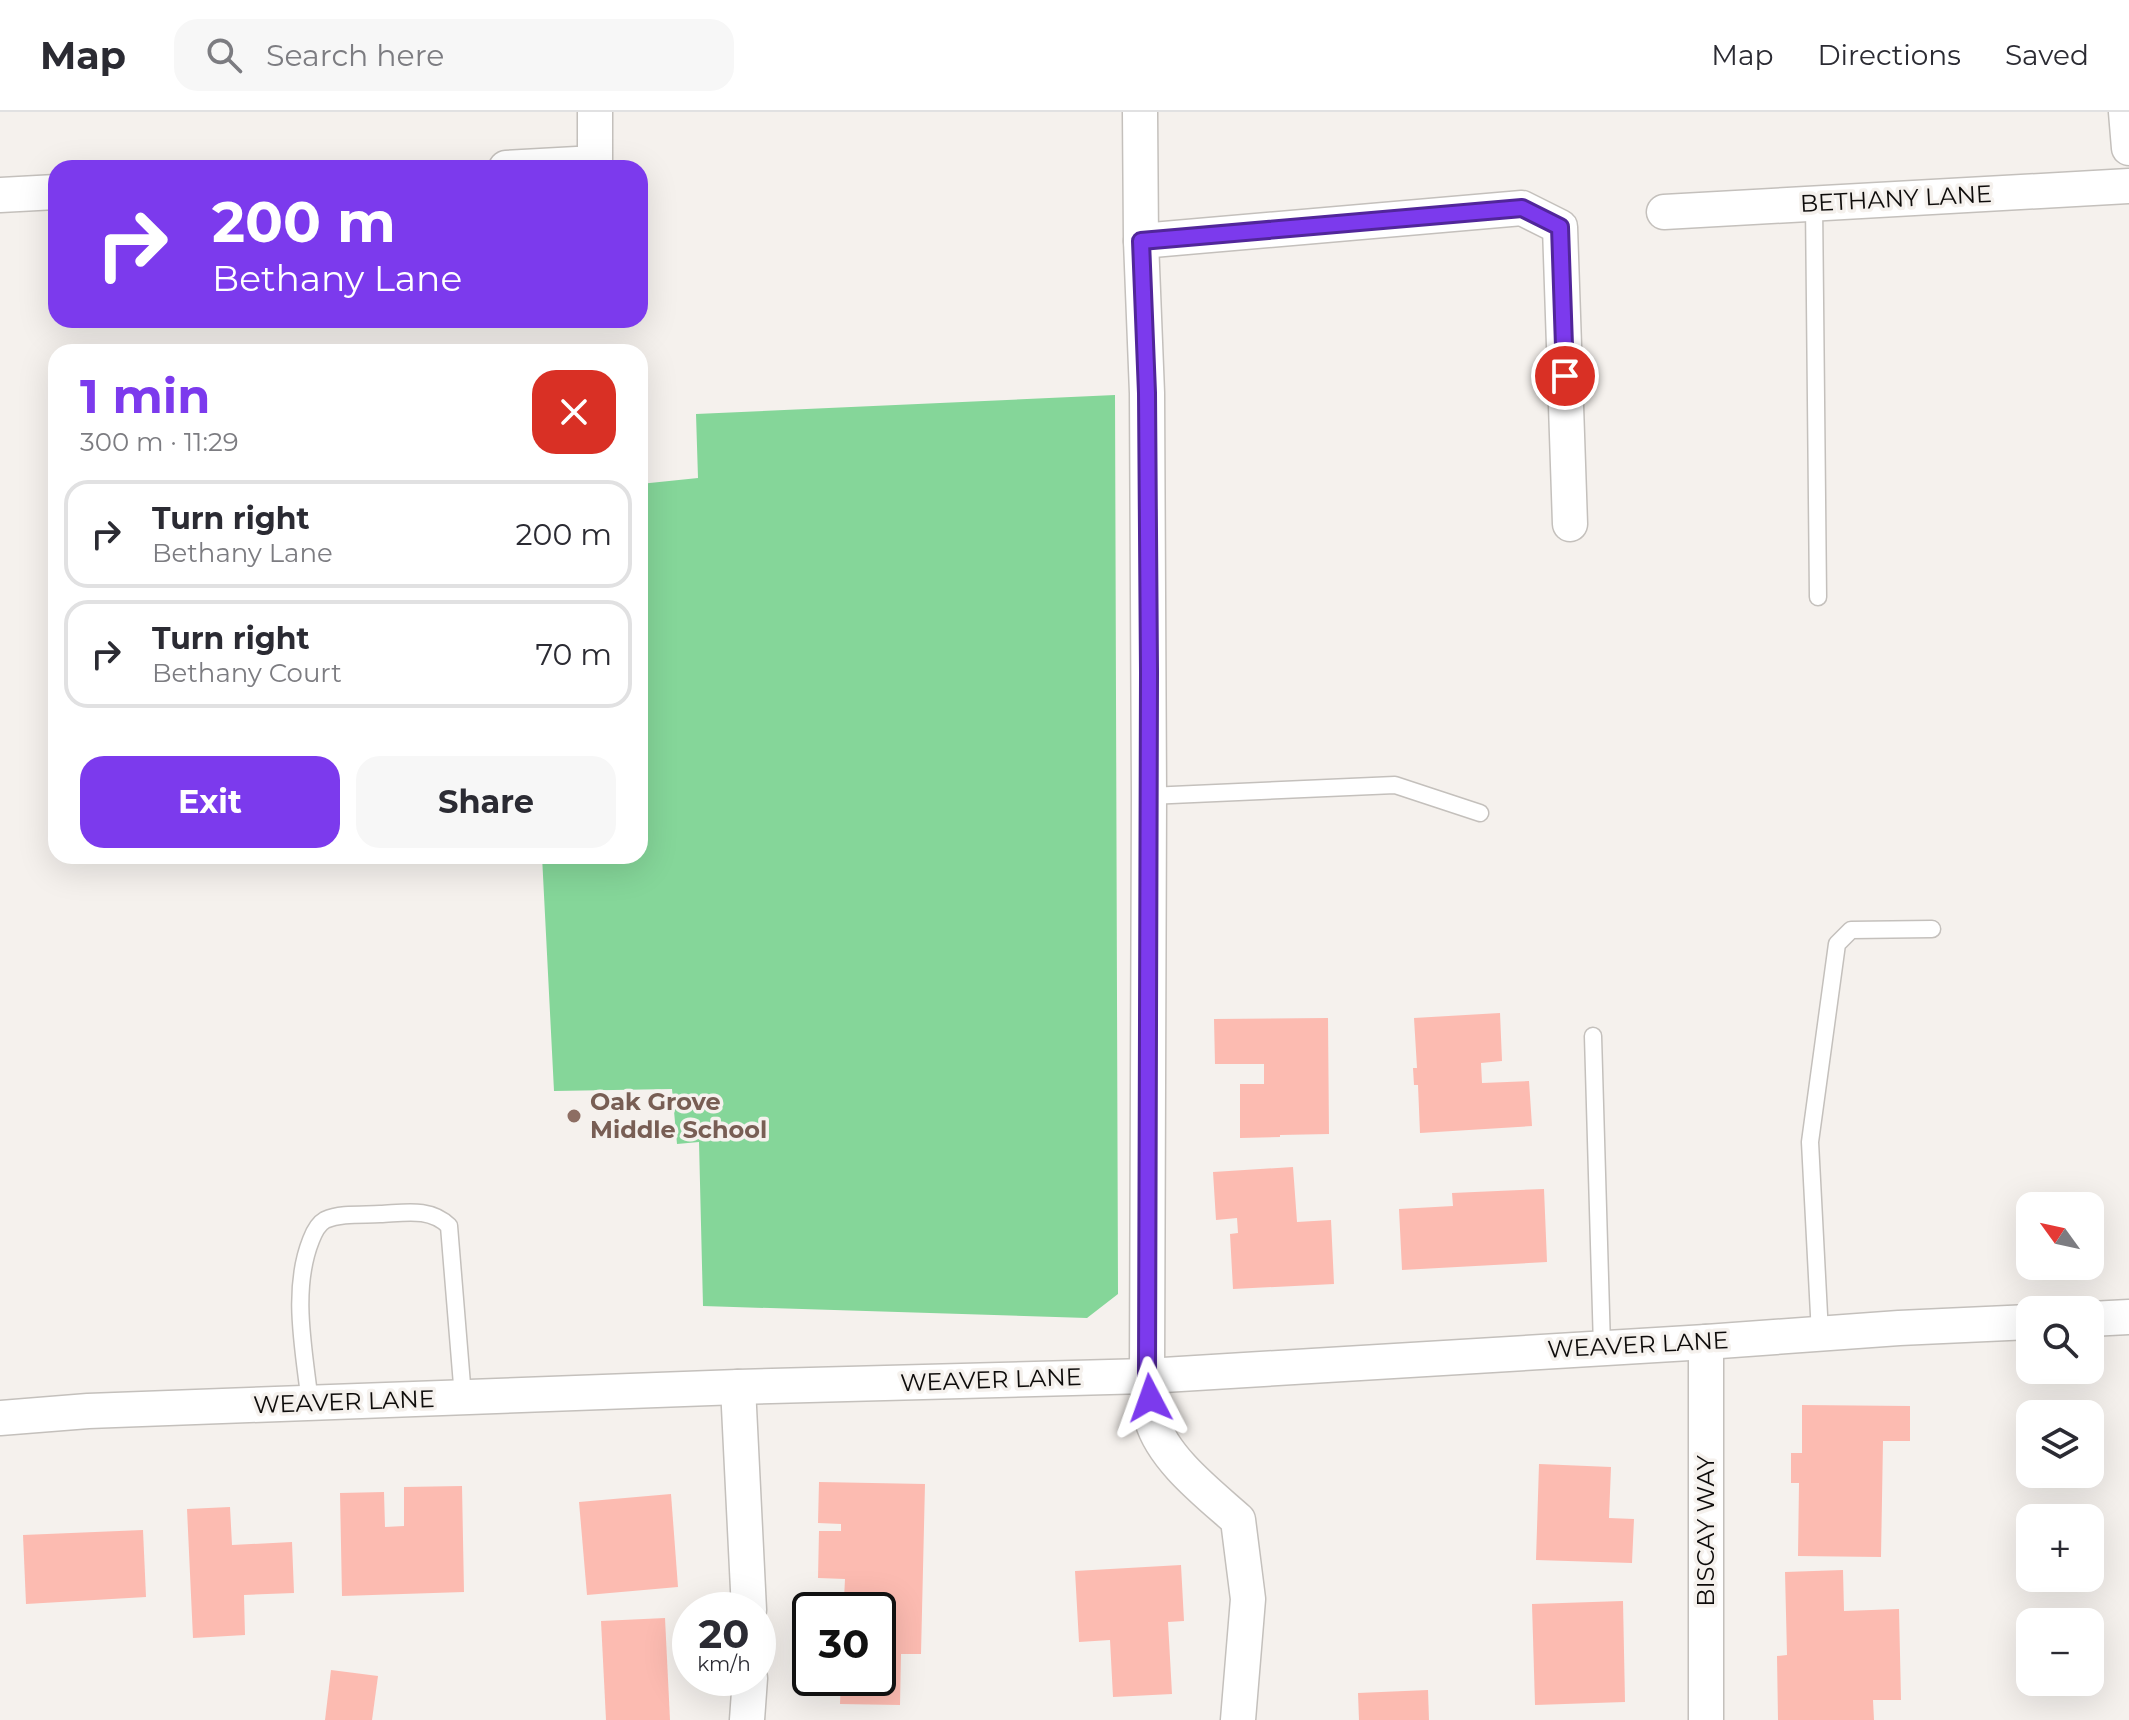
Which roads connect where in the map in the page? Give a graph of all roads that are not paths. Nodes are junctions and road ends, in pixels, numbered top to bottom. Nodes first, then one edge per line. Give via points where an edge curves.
1 (595, 112) edge
2 (1140, 112) edge
3 (2126, 112) edge
4 (2129, 148) edge
5 (595, 160) edge
6 (2129, 186) edge
7 (48, 192) edge
8 (0, 195) edge
9 (1814, 203) junction
10 (1664, 212) dead end
11 (1141, 241) junction
12 (1570, 524) dead end
13 (1818, 597) dead end
14 (1149, 796) junction
15 (1480, 813) dead end
16 (1932, 929) dead end
17 (1593, 1036) dead end
18 (2129, 1317) edge
19 (2104, 1318) edge
20 (2016, 1323) edge
21 (1820, 1334) junction
22 (1706, 1342) junction
23 (1602, 1347) junction
24 (1147, 1376) junction
25 (738, 1387) junction
26 (463, 1397) junction
27 (310, 1403) junction
28 (0, 1418) edge
29 (748, 1592) edge
30 (749, 1696) edge
31 (747, 1720) edge
32 (1238, 1720) edge
33 (1706, 1720) edge

1 - 5 street
2 - 11 street
3 - 4 street
6 - 9 street, BETHANY LANE
7 - 8 street
9 - 10 street, BETHANY LANE
9 - 13 lane
11 - 12 street via 1522,208 1560,227
11 - 14 street
14 - 15 lane via 1395,785
14 - 24 street
16 - 21 lane via 1851,930 1837,944 1810,1142
17 - 23 lane
18 - 19 street
20 - 21 street, WEAVER LANE
21 - 22 street, WEAVER LANE
22 - 23 street, WEAVER LANE
22 - 33 street, BISCAY WAY
23 - 24 street, WEAVER LANE
24 - 25 street, WEAVER LANE
24 - 32 street via 1152,1421 1168,1452 1238,1520 1248,1599
25 - 26 street, WEAVER LANE
25 - 29 street
26 - 27 street, WEAVER LANE
26 - 27 lane via 449,1226 423,1212 340,1217 323,1221 314,1232 301,1288
27 - 28 street, WEAVER LANE
30 - 31 street

